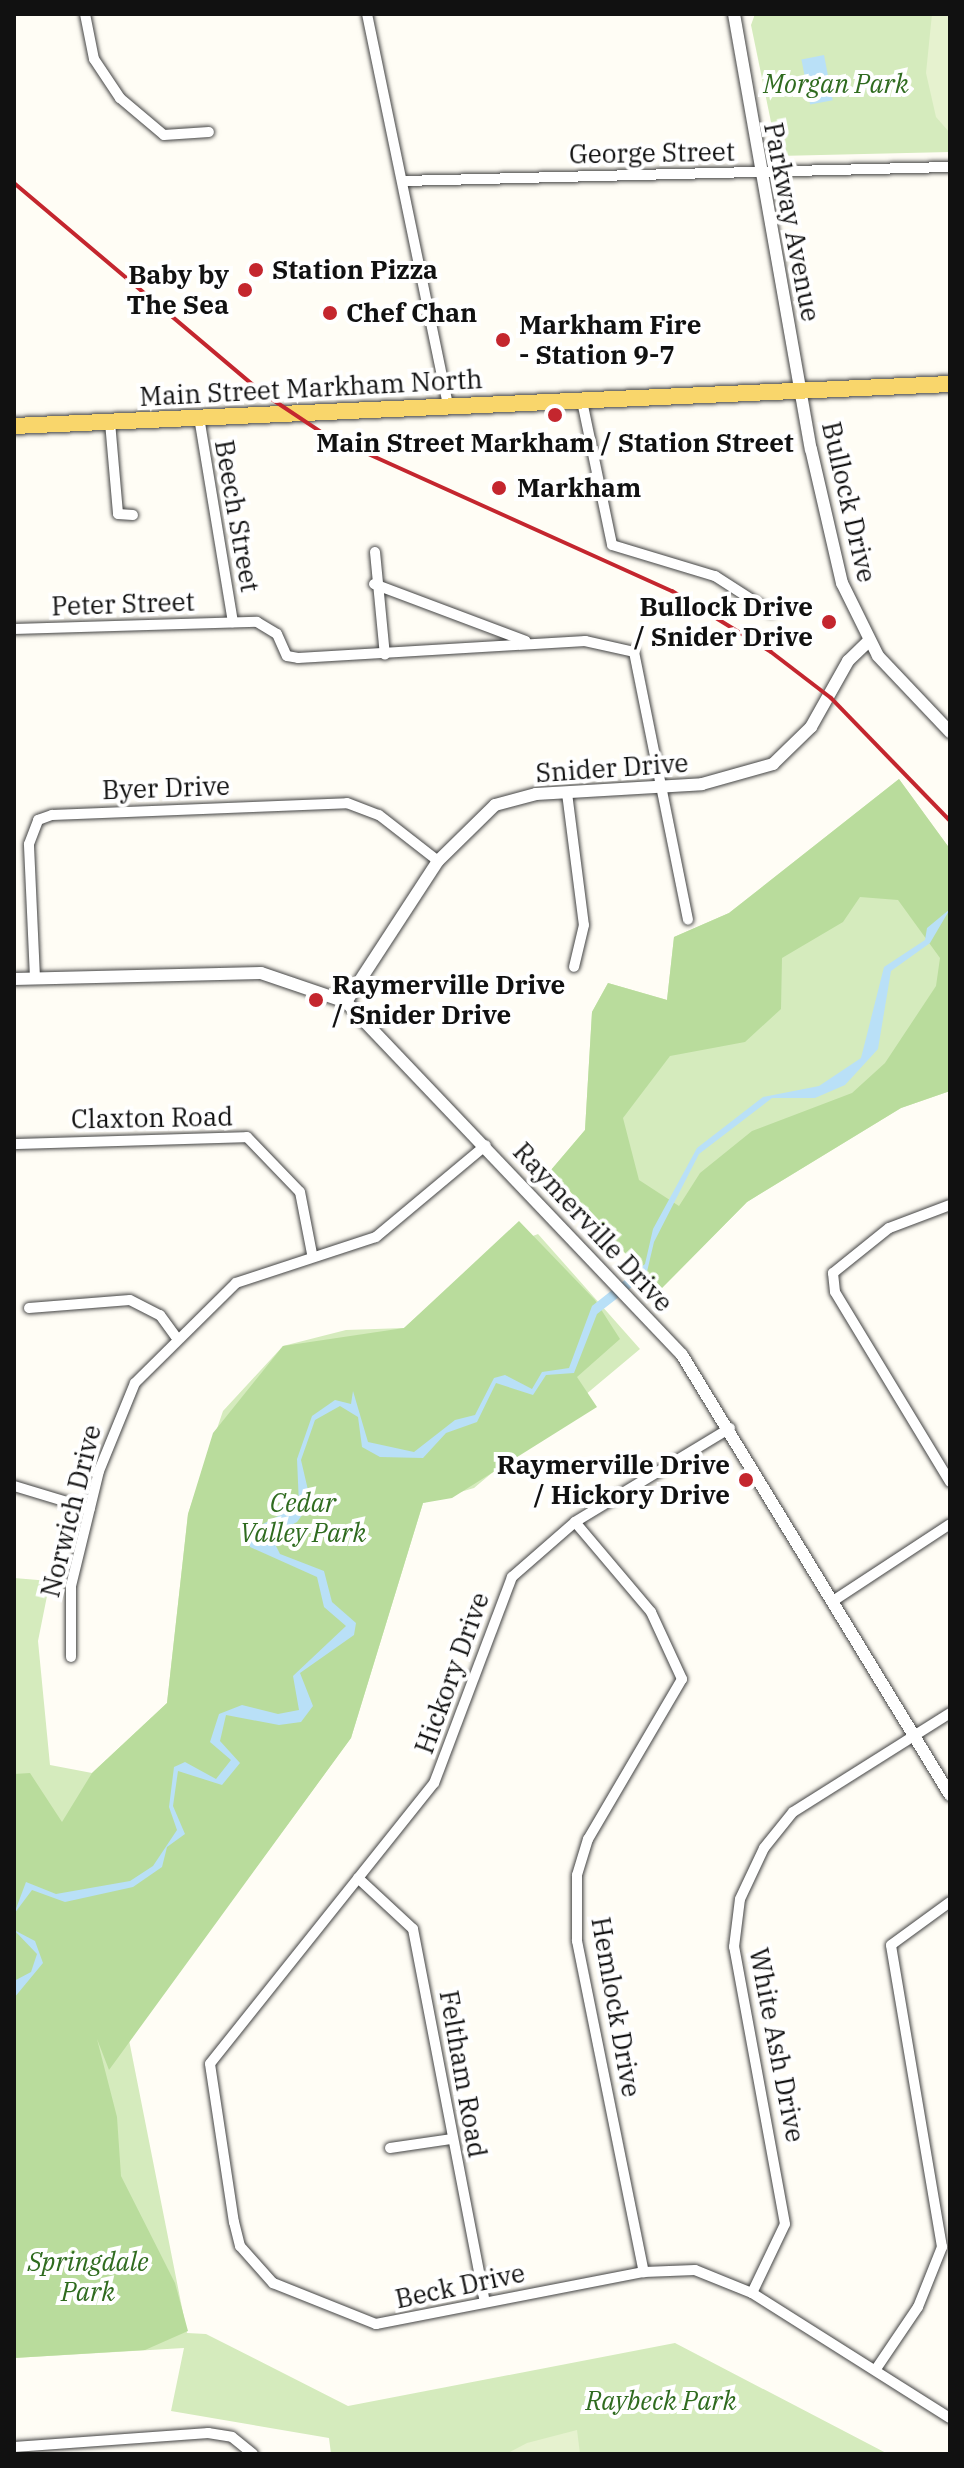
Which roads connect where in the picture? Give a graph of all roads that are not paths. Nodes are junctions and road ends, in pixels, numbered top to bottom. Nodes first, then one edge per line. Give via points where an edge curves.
1 (85, 14) edge
2 (367, 14) edge
3 (734, 14) edge
4 (209, 132) dead end
5 (950, 167) edge
6 (762, 173) junction
7 (403, 181) junction
8 (950, 384) edge
9 (802, 391) junction
10 (582, 401) junction
11 (448, 405) junction
12 (199, 417) junction
13 (110, 422) junction
14 (14, 426) edge
15 (133, 515) dead end
16 (375, 552) dead end
17 (374, 584) junction
18 (771, 612) dead end
19 (233, 622) junction
20 (14, 629) edge
21 (869, 641) junction
22 (528, 642) junction
23 (385, 655) junction
24 (950, 732) edge
25 (664, 788) junction
26 (567, 793) junction
27 (438, 861) junction
28 (688, 920) dead end
29 (574, 967) dead end
30 (35, 978) junction
31 (14, 979) edge
32 (346, 1002) junction
33 (14, 1144) edge
34 (486, 1145) junction
35 (950, 1205) edge
36 (312, 1254) junction
37 (29, 1308) dead end
38 (175, 1336) junction
39 (730, 1428) junction
40 (950, 1482) edge
41 (14, 1486) edge
42 (90, 1509) junction
43 (575, 1522) junction
44 (950, 1524) edge
45 (833, 1601) junction
46 (71, 1657) dead end
47 (950, 1713) edge
48 (915, 1737) junction
49 (950, 1795) edge
50 (358, 1878) junction
51 (950, 1902) edge
52 (452, 2139) junction
53 (390, 2148) dead end
54 (644, 2272) junction
55 (752, 2293) junction
56 (485, 2302) junction
57 (876, 2369) junction
58 (950, 2418) edge
59 (14, 2447) edge
60 (253, 2454) edge

1 - 4 street via 94,59 120,98 164,135
2 - 7 street
3 - 6 street, Parkway Avenue
5 - 6 street, George Street
6 - 7 street, George Street
6 - 9 street, Parkway Avenue
7 - 11 street
8 - 9 main road, Main Street Markham North
9 - 10 main road, Main Street Markham North
9 - 21 street, Bullock Drive via 836,562
10 - 11 main road, Main Street Markham North
10 - 18 street via 612,545 715,576
11 - 12 main road, Main Street Markham North
12 - 13 main road, Main Street Markham North
12 - 19 street, Beech Street
13 - 14 main road, Main Street Markham North
13 - 15 street via 118,514
16 - 17 street
17 - 22 street
17 - 23 street
19 - 20 street, Peter Street
19 - 23 street, Peter Street via 270,627 287,656
21 - 24 street, Bullock Drive
21 - 25 street, Snider Drive via 848,661 811,727 773,764 721,781
22 - 23 street
22 - 25 street via 585,641 634,652
25 - 26 street, Snider Drive
25 - 28 street
26 - 27 street, Snider Drive via 495,805
26 - 29 street via 584,925
27 - 30 street, Byer Drive via 379,815 347,803 52,815 38,820 29,844
27 - 32 street, Snider Drive
30 - 31 street, Raymerville Drive
30 - 32 street, Raymerville Drive via 261,973
32 - 34 street, Raymerville Drive
33 - 36 street, Claxton Road via 247,1137 300,1192
34 - 36 street, Norwich Drive via 376,1237
34 - 39 street, Raymerville Drive via 682,1355
35 - 40 street via 889,1228 833,1273 835,1292
36 - 38 street, Norwich Drive via 236,1283
37 - 38 street via 130,1300 160,1315
38 - 42 street, Norwich Drive via 125,1401
39 - 43 street, Hickory Drive
39 - 45 street, Raymerville Drive
41 - 42 street
42 - 46 street, Norwich Drive via 67,1619
43 - 50 street, Hickory Drive via 512,1577 441,1769
43 - 54 street, Hemlock Drive via 651,1612 682,1679 588,1839 577,1875 577,1941
44 - 45 street
45 - 48 street, Raymerville Drive
47 - 48 street, White Ash Drive
48 - 49 street, Raymerville Drive
48 - 55 street, White Ash Drive via 793,1812 764,1848 740,1899 734,1947 784,2203 781,2242
50 - 52 street, Feltham Road via 413,1929
50 - 56 street, Beck Drive via 210,2064 240,2246 273,2283 376,2324
51 - 57 street via 891,1945 942,2247 918,2307
52 - 53 street
52 - 56 street, Feltham Road
54 - 55 street, Beck Drive via 695,2270
54 - 56 street, Beck Drive
55 - 57 street, Beck Drive
57 - 58 street, Beck Drive
59 - 60 street via 208,2433 232,2437

